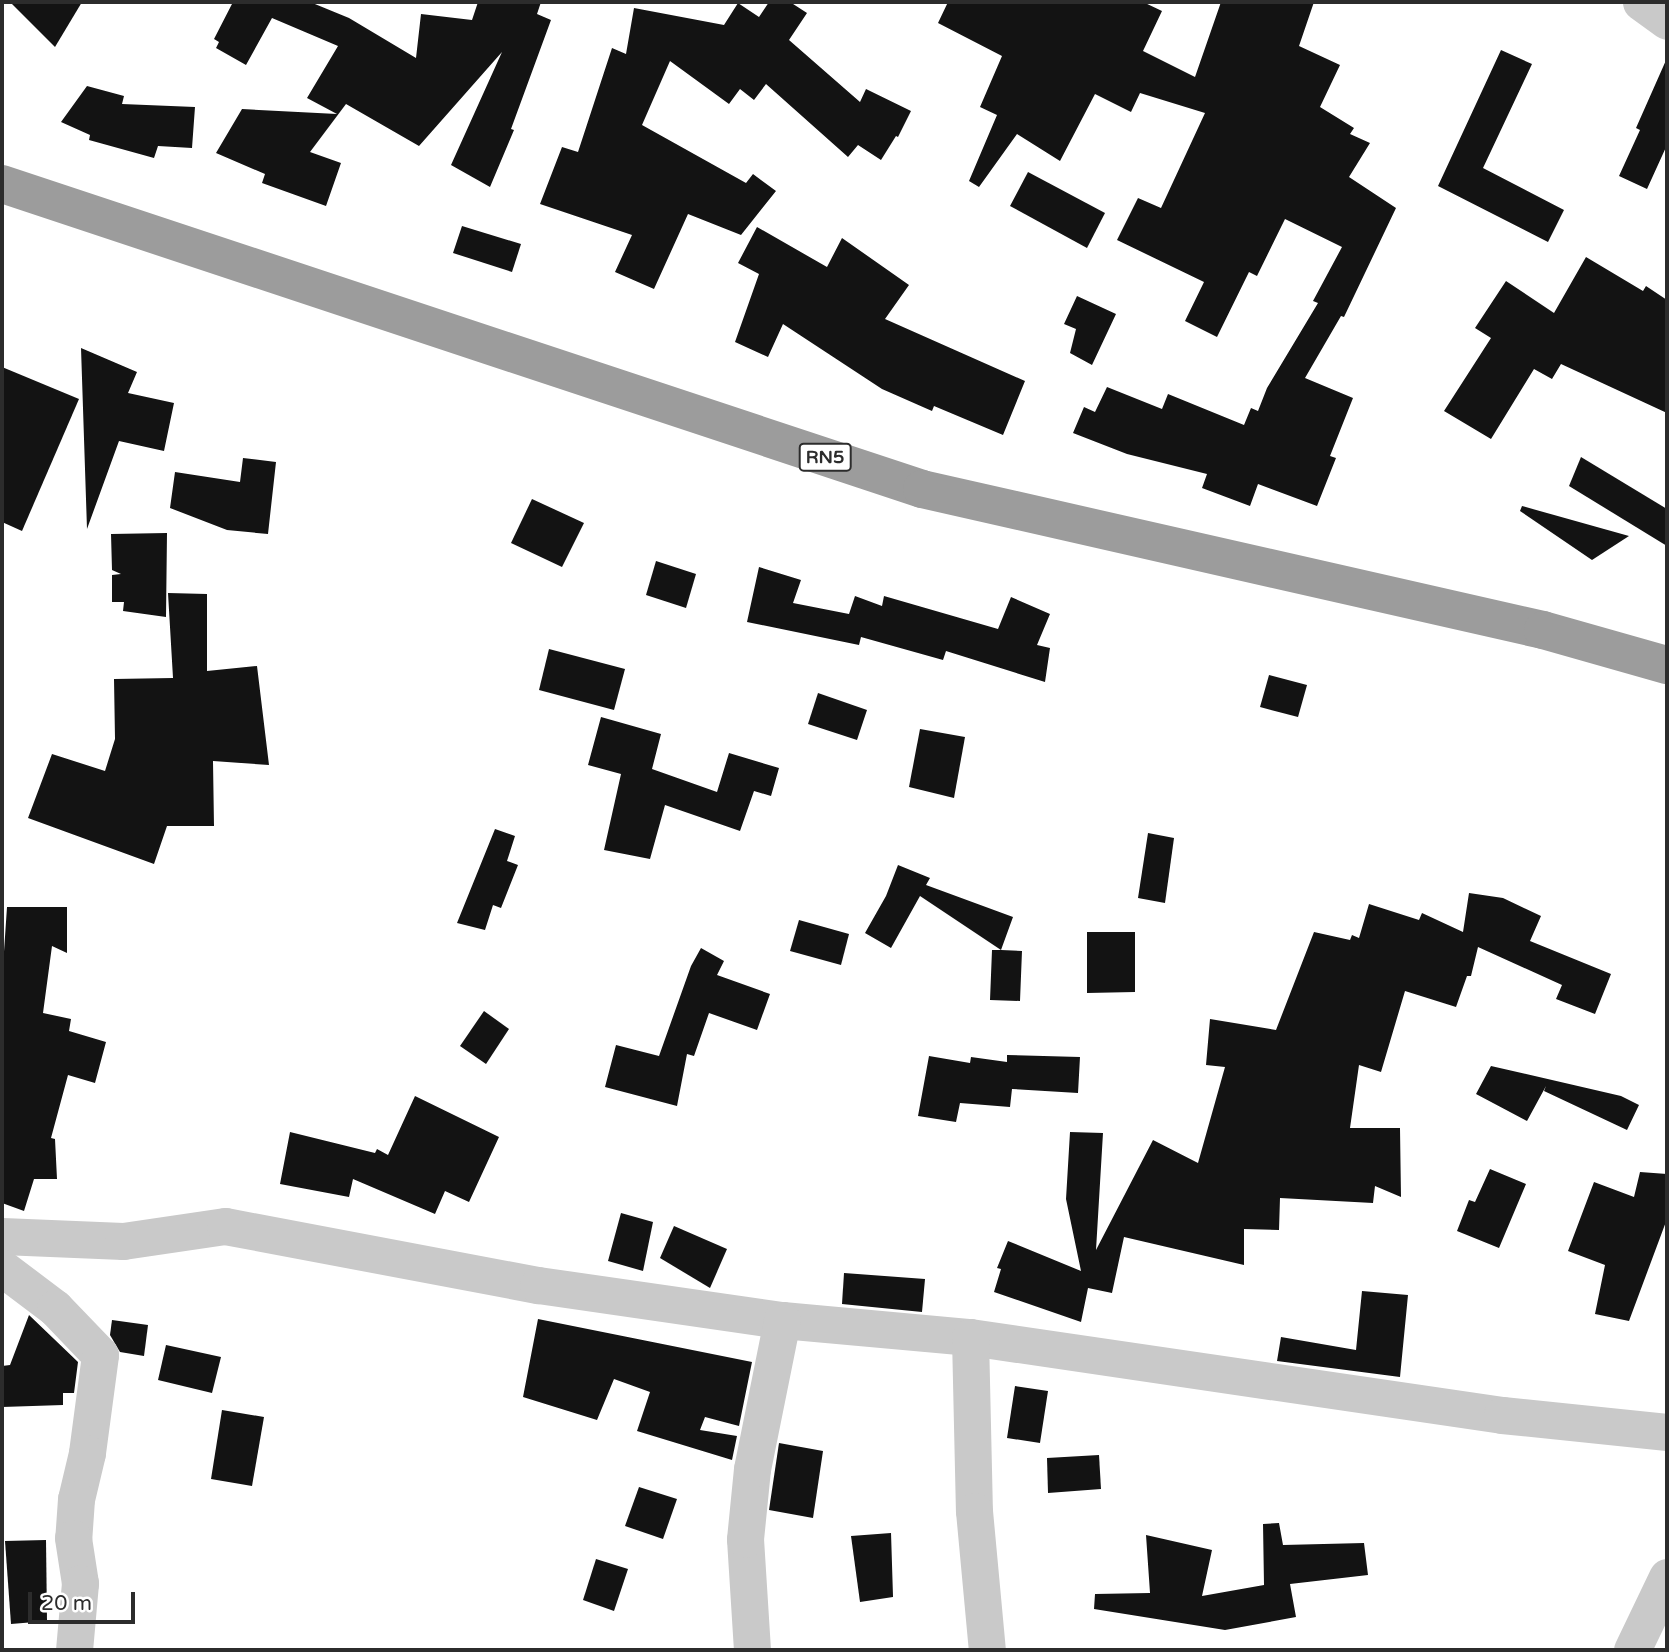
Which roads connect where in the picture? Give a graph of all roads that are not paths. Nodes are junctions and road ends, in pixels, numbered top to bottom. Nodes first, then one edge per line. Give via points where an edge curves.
1 (1642, 2) edge
2 (1667, 21) edge
3 (2, 184) edge
4 (1667, 665) edge
5 (2, 1236) edge
6 (2, 1268) edge
7 (782, 1320) junction
8 (971, 1337) junction
9 (1667, 1432) edge
10 (1667, 1577) edge
11 (74, 1650) edge
12 (752, 1650) edge
13 (987, 1650) edge
14 (1632, 1650) edge

1 - 2 street
3 - 4 highway, RN5 via 922,489 1543,630
5 - 7 street via 123,1241 225,1226 538,1285
6 - 11 street via 55,1308 100,1355 76,1499 73,1538 80,1583
7 - 8 street
7 - 12 street via 752,1469 746,1528
8 - 9 street via 1502,1415
8 - 13 street via 974,1511
10 - 14 street

